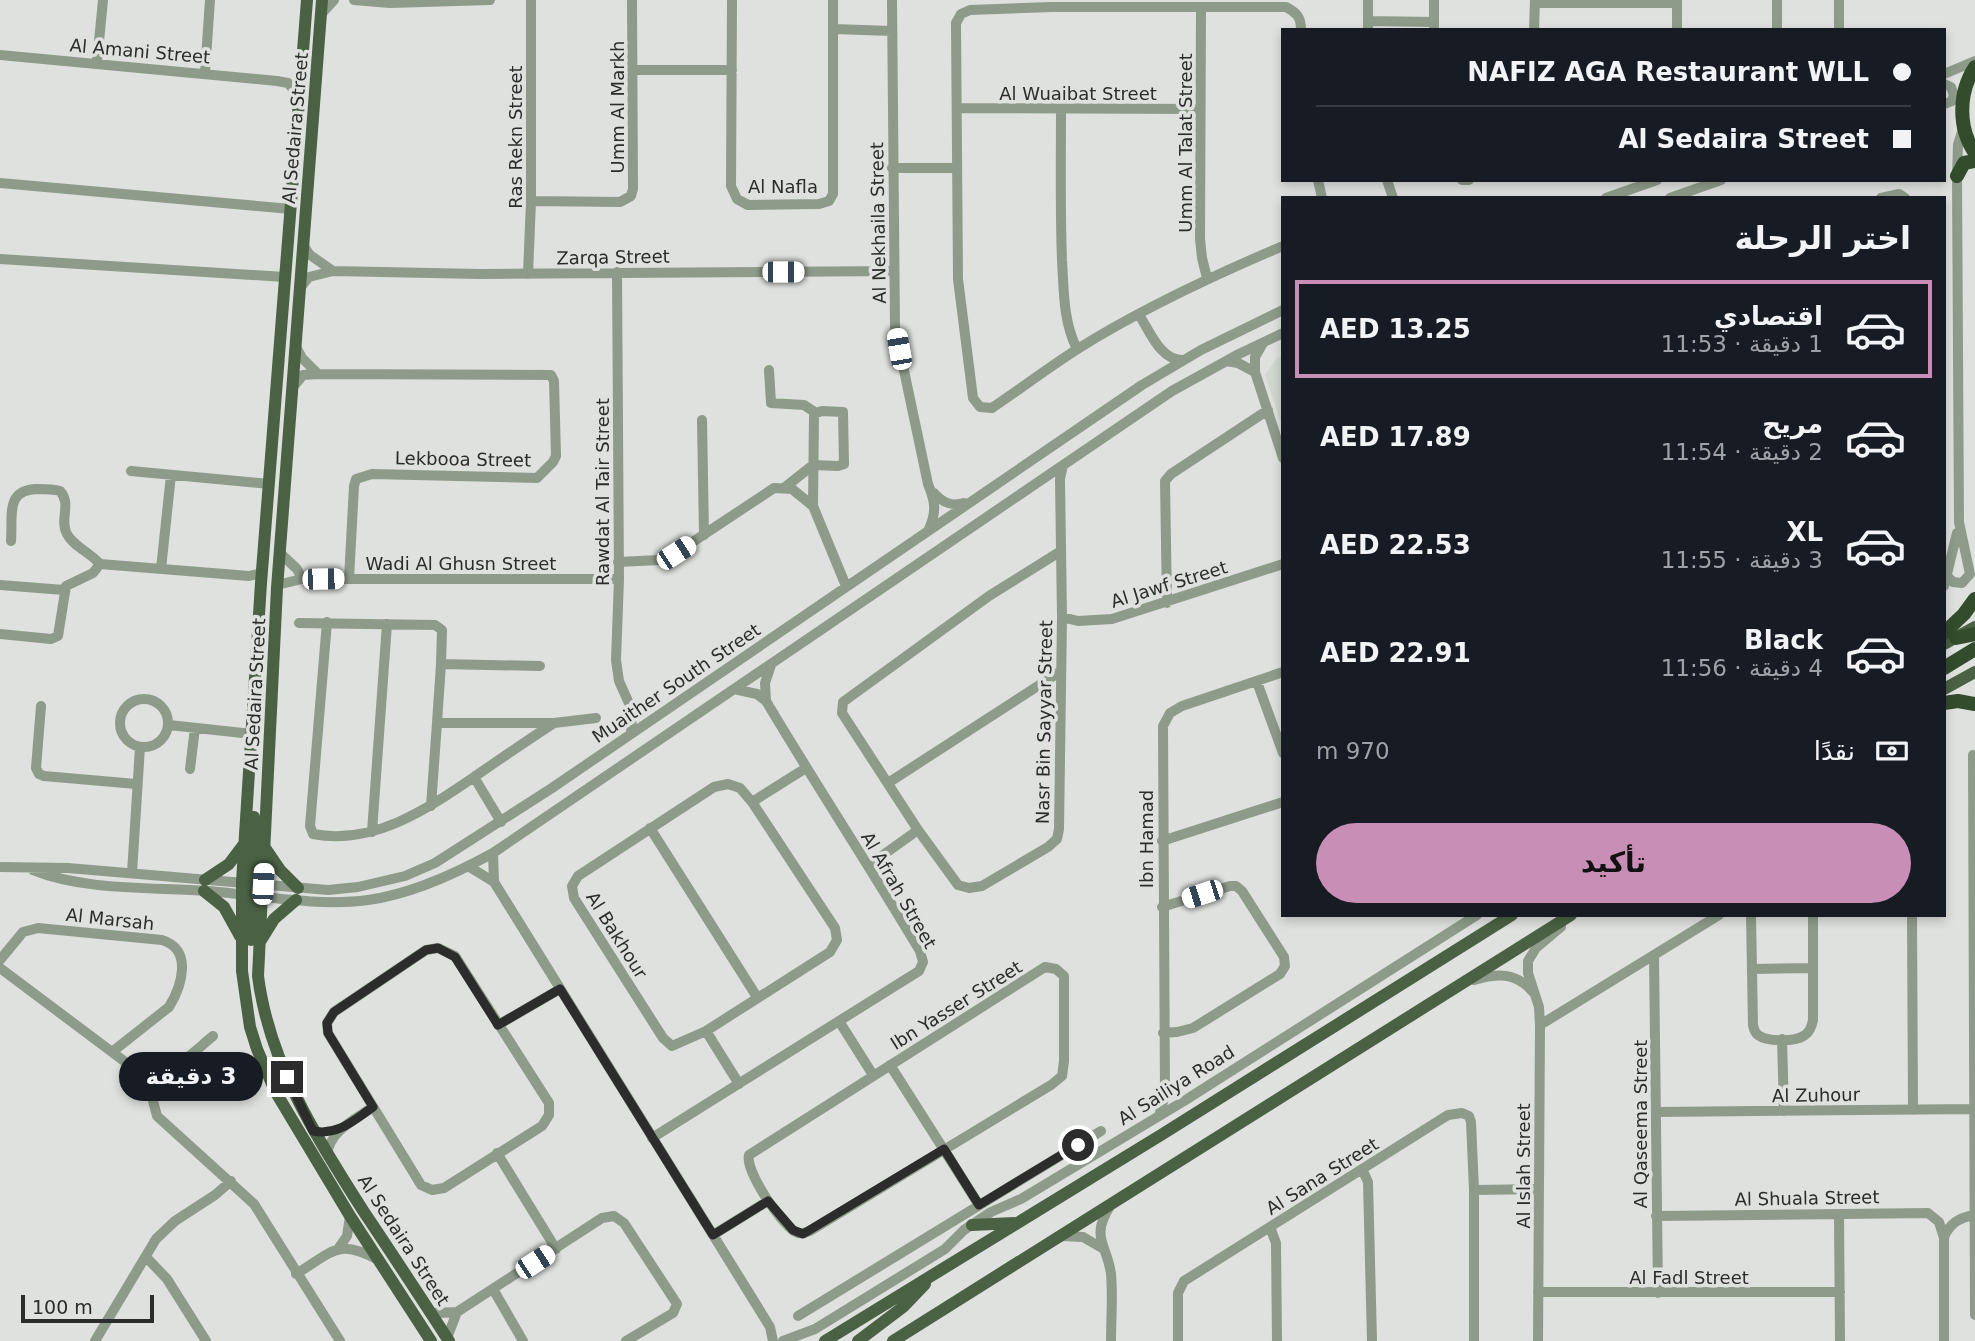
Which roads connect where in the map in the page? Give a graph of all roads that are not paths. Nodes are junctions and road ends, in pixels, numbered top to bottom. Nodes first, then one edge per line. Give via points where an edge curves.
1 (103, 0) edge
2 (210, 0) edge
3 (307, 0) edge
4 (322, 0) edge
5 (334, 0) edge
6 (354, 0) edge
7 (490, 0) edge
8 (531, 0) edge
9 (632, 0) edge
10 (732, 0) edge
11 (833, 0) edge
12 (892, 0) edge
13 (1368, 0) edge
14 (1434, 0) edge
15 (1777, 0) edge
16 (1839, 0) edge
17 (1677, 1) edge
18 (390, 2) edge
19 (1535, 2) edge
20 (1051, 4) edge
21 (1201, 8) junction
22 (322, 14) junction
23 (1368, 25) edge
24 (1434, 26) edge
25 (1301, 28) edge
26 (1534, 28) edge
27 (1677, 28) edge
28 (1777, 28) edge
29 (1839, 28) edge
30 (833, 29) junction
31 (892, 31) junction
32 (0, 55) edge
33 (1975, 61) edge
34 (97, 62) junction
35 (1975, 67) edge
36 (301, 69) junction
37 (632, 70) junction
38 (732, 70) junction
39 (205, 73) junction
40 (1946, 73) edge
41 (277, 81) junction
42 (1946, 85) edge
43 (299, 96) junction
44 (1946, 106) edge
45 (957, 108) junction
46 (1946, 108) edge
47 (1061, 109) junction
48 (1200, 109) junction
49 (1963, 126) junction
50 (1975, 153) edge
51 (1975, 161) edge
52 (892, 168) junction
53 (957, 168) junction
54 (1957, 176) junction
55 (1626, 182) edge
56 (1648, 182) edge
57 (1715, 182) edge
58 (0, 183) edge
59 (1620, 192) junction
60 (1611, 196) edge
61 (1676, 196) edge
62 (531, 201) junction
63 (290, 209) junction
64 (303, 245) junction
65 (1281, 247) edge
66 (0, 260) edge
67 (333, 271) junction
68 (893, 271) junction
69 (617, 272) junction
70 (528, 274) junction
71 (285, 277) junction
72 (1207, 278) junction
73 (300, 287) junction
74 (1281, 311) edge
75 (1139, 315) junction
76 (1281, 335) edge
77 (1264, 342) junction
78 (296, 347) junction
79 (1159, 347) junction
80 (1077, 349) junction
81 (1185, 360) junction
82 (1225, 361) junction
83 (769, 370) dead end
84 (1255, 372) junction
85 (318, 374) junction
86 (1158, 375) junction
87 (293, 388) junction
88 (1268, 410) junction
89 (816, 413) junction
90 (702, 419) dead end
91 (1281, 452) edge
92 (813, 465) junction
93 (1063, 465) junction
94 (131, 471) dead end
95 (171, 475) junction
96 (1036, 483) junction
97 (269, 484) junction
98 (928, 484) junction
99 (784, 488) junction
100 (1060, 492) junction
101 (972, 500) junction
102 (813, 506) junction
103 (1959, 522) junction
104 (928, 530) junction
105 (704, 535) junction
106 (11, 541) dead end
107 (1061, 551) junction
108 (281, 554) junction
109 (618, 562) junction
110 (100, 564) junction
111 (1281, 565) edge
112 (160, 569) junction
113 (257, 578) junction
114 (302, 579) junction
115 (349, 579) junction
116 (619, 579) junction
117 (1946, 581) edge
118 (0, 585) edge
119 (846, 586) junction
120 (278, 588) junction
121 (64, 590) junction
122 (1975, 598) edge
123 (1167, 603) junction
124 (1062, 617) junction
125 (327, 622) junction
126 (299, 623) dead end
127 (387, 624) junction
128 (1975, 627) edge
129 (0, 634) edge
130 (1975, 634) edge
131 (1948, 638) edge
132 (1975, 649) edge
133 (440, 664) junction
134 (771, 665) junction
135 (540, 666) dead end
136 (1946, 667) edge
137 (1061, 671) junction
138 (1975, 672) edge
139 (1281, 673) edge
140 (1257, 682) junction
141 (1946, 688) edge
142 (734, 689) junction
143 (766, 701) junction
144 (1946, 703) edge
145 (1975, 704) edge
146 (41, 706) dead end
147 (632, 710) junction
148 (660, 712) junction
149 (596, 718) dead end
150 (437, 723) junction
151 (554, 723) junction
152 (169, 725) junction
153 (194, 728) junction
154 (631, 733) junction
155 (251, 734) junction
156 (140, 747) junction
157 (1281, 748) edge
158 (1973, 755) edge
159 (806, 768) junction
160 (190, 769) dead end
161 (474, 777) junction
162 (888, 783) junction
163 (136, 784) junction
164 (247, 793) junction
165 (752, 802) junction
166 (1281, 803) edge
167 (431, 806) junction
168 (501, 822) junction
169 (650, 828) junction
170 (918, 830) junction
171 (372, 832) junction
172 (1162, 841) junction
173 (244, 844) junction
174 (264, 848) junction
175 (493, 853) junction
176 (869, 865) junction
177 (468, 866) junction
178 (0, 867) edge
179 (29, 869) junction
180 (132, 873) junction
181 (494, 882) junction
182 (204, 885) junction
183 (252, 889) junction
184 (297, 894) junction
185 (1162, 906) junction
186 (1474, 917) edge
187 (1509, 917) edge
188 (1570, 917) edge
189 (1571, 917) edge
190 (1716, 917) edge
191 (1751, 917) edge
192 (1814, 917) edge
193 (1912, 917) edge
194 (242, 942) junction
195 (258, 947) junction
196 (1654, 955) junction
197 (0, 960) edge
198 (257, 964) junction
199 (0, 968) edge
200 (1814, 968) junction
201 (1752, 969) junction
202 (1462, 983) junction
203 (560, 989) junction
204 (1533, 992) junction
205 (757, 997) junction
206 (839, 1021) junction
207 (498, 1025) junction
208 (1540, 1025) junction
209 (706, 1031) junction
210 (1163, 1033) junction
211 (213, 1036) dead end
212 (1782, 1039) junction
213 (112, 1052) junction
214 (890, 1065) junction
215 (158, 1073) junction
216 (873, 1074) junction
217 (739, 1084) junction
218 (1164, 1088) junction
219 (1184, 1101) junction
220 (373, 1107) junction
221 (1975, 1109) edge
222 (1913, 1110) junction
223 (1784, 1111) junction
224 (1657, 1112) junction
225 (1159, 1116) junction
226 (339, 1130) junction
227 (313, 1131) junction
228 (1101, 1131) dead end
229 (652, 1138) junction
230 (944, 1149) junction
231 (497, 1153) junction
232 (327, 1154) junction
233 (1052, 1160) junction
234 (1362, 1169) junction
235 (1069, 1170) junction
236 (1055, 1179) junction
237 (231, 1181) junction
238 (1539, 1189) junction
239 (1474, 1190) junction
240 (768, 1201) junction
241 (979, 1205) junction
242 (1110, 1206) junction
243 (1839, 1215) junction
244 (1974, 1215) edge
245 (350, 1216) junction
246 (1656, 1216) junction
247 (1014, 1223) junction
248 (972, 1225) junction
249 (1270, 1227) junction
250 (713, 1235) junction
251 (1062, 1236) junction
252 (1944, 1238) junction
253 (1102, 1248) junction
254 (338, 1249) junction
255 (556, 1249) junction
256 (900, 1253) junction
257 (146, 1257) junction
258 (379, 1260) junction
259 (917, 1265) junction
260 (934, 1273) junction
261 (296, 1274) junction
262 (903, 1274) junction
263 (493, 1289) junction
264 (1538, 1292) junction
265 (1840, 1292) junction
266 (1658, 1293) junction
267 (754, 1300) junction
268 (457, 1312) junction
269 (430, 1313) junction
270 (1975, 1315) edge
271 (798, 1316) dead end
272 (787, 1339) edge
273 (448, 1340) edge
274 (96, 1341) edge
275 (206, 1341) edge
276 (340, 1341) edge
277 (431, 1341) edge
278 (523, 1341) edge
279 (626, 1341) edge
280 (773, 1341) edge
281 (825, 1341) edge
282 (858, 1341) edge
283 (893, 1341) edge
284 (1111, 1341) edge
285 (1178, 1341) edge
286 (1278, 1341) edge
287 (1372, 1341) edge
288 (1474, 1341) edge
289 (1538, 1341) edge
290 (1840, 1341) edge
291 (1944, 1341) edge

1 - 34 street
2 - 39 street
3 - 36 main road, Al Sedaira Street
4 - 22 main road, Al Sedaira Street
5 - 22 street
6 - 18 street
7 - 18 street
8 - 62 street, Ras Rekn Street
9 - 37 street, Umm Al Markh
10 - 38 street, Al Nafla
11 - 30 street, Al Nafla
12 - 31 street, Al Nekhaila Street
13 - 23 street
14 - 24 street
15 - 28 street
16 - 29 street
17 - 19 street
17 - 27 street
19 - 26 street
20 - 21 street
20 - 45 street via 961,14 956,23
21 - 25 street via 1286,7 1297,12
21 - 48 street, Umm Al Talat Street
22 - 64 main road, Al Sedaira Street
23 - 24 street
30 - 31 street
30 - 38 street, Al Nafla via 833,194 829,201 748,205 737,199 731,186
31 - 52 street, Al Nekhaila Street
32 - 34 street, Al Amani Street
33 - 40 street
34 - 39 street, Al Amani Street
35 - 49 highway via 1964,89
36 - 41 street
36 - 43 main road, Al Sedaira Street
37 - 38 street
37 - 62 street, Umm Al Markh via 631,196 620,202
39 - 41 street, Al Amani Street
41 - 43 street, Al Amani Street via 288,83
42 - 44 street via 1954,95
43 - 63 main road, Al Sedaira Street
45 - 47 street, Al Wuaibat Street
45 - 53 street
46 - 49 street via 1956,113
47 - 48 street, Al Wuaibat Street
47 - 80 street via 1065,317
48 - 72 street, Umm Al Talat Street via 1200,239
49 - 50 highway
49 - 54 street
51 - 54 highway via 1964,163
52 - 53 street
52 - 68 street, Al Nekhaila Street
53 - 80 street via 958,279 973,398 979,407 992,408
54 - 103 street
55 - 59 street
56 - 59 street
57 - 61 street
58 - 63 street
59 - 60 street
62 - 70 street, Ras Rekn Street
63 - 71 main road, Al Sedaira Street
64 - 67 street
64 - 73 main road, Al Sedaira Street
65 - 72 street
66 - 71 street
67 - 70 street, Zarqa Street
67 - 73 street, Zarqa Street via 309,277
68 - 69 street, Zarqa Street
68 - 98 street, Al Nekhaila Street via 895,328
69 - 70 street, Zarqa Street
69 - 109 street, Rawdat Al Tair Street
71 - 97 main road, Al Sedaira Street
72 - 75 street
73 - 78 main road, Al Sedaira Street
74 - 81 street, Muaither South Street
75 - 79 street
75 - 80 street
76 - 77 street, Muaither South Street
77 - 82 street, Muaither South Street
77 - 84 street via 1255,357
78 - 85 street
78 - 87 main road, Al Sedaira Street
79 - 81 street via 1171,359
79 - 86 street via 1162,364
81 - 86 street, Muaither South Street
82 - 84 street
82 - 93 street, Muaither South Street via 1164,395
83 - 89 street via 771,403 804,405
84 - 88 street
85 - 87 street, Lekbooa Street via 303,375
85 - 115 street, Lekbooa Street via 551,375 555,387 556,456 537,478 372,474 356,479
86 - 101 street, Muaither South Street
87 - 108 main road, Al Sedaira Street
88 - 91 street
88 - 123 street via 1165,481
89 - 92 street
89 - 92 street via 843,412 845,458 838,466
90 - 105 street
92 - 99 street
92 - 102 street
93 - 96 street, Muaither South Street
93 - 100 street, Nasr Bin Sayyar Street
94 - 95 street
95 - 97 street
95 - 112 street
96 - 100 street via 1052,485
96 - 134 street, Muaither South Street
97 - 113 main road, Al Sedaira Street
98 - 101 street via 944,502 956,505
98 - 104 street, Al Nekhaila Street via 936,508
99 - 102 street
99 - 105 street via 774,488
100 - 107 street, Nasr Bin Sayyar Street
101 - 104 street, Muaither South Street
102 - 119 street
103 - 117 street
103 - 117 street via 1970,574 1962,583
104 - 119 street, Muaither South Street
105 - 109 street via 660,560
106 - 110 street via 18,492 60,491 66,498 64,529 68,537
107 - 124 street, Nasr Bin Sayyar Street
107 - 162 street, Nasr Bin Sayyar Street via 989,596 843,702 842,713
108 - 114 street
108 - 120 main road, Al Sedaira Street
109 - 116 street, Rawdat Al Tair Street
110 - 112 street
110 - 121 street
111 - 123 street, Al Jawf Street
112 - 113 street
113 - 155 main road, Al Sedaira Street
114 - 115 street, Wadi Al Ghusn Street
114 - 120 street, Wadi Al Ghusn Street
115 - 116 street, Wadi Al Ghusn Street
116 - 147 street, Rawdat Al Tair Street via 617,672
118 - 121 street
119 - 148 street, Muaither South Street
120 - 174 main road, Al Sedaira Street
121 - 129 street via 58,636
122 - 131 highway
123 - 124 street, Al Jawf Street via 1112,619
124 - 137 street, Nasr Bin Sayyar Street
125 - 126 street
125 - 127 street
125 - 171 street via 311,831 317,835
127 - 133 street via 439,627
127 - 171 street
128 - 131 main road
130 - 131 highway
132 - 136 highway
133 - 135 street
133 - 150 street
134 - 142 street, Muaither South Street
134 - 143 street
137 - 162 street
137 - 170 street, Nasr Bin Sayyar Street via 1057,839 982,886 969,888 958,885
138 - 141 main road
139 - 140 street, Ibn Hamad
140 - 157 street
140 - 172 street, Ibn Hamad via 1182,706 1166,719
142 - 143 street
142 - 175 street, Muaither South Street
143 - 159 street, Al Afrah Street
144 - 145 highway
146 - 163 street via 39,774
147 - 148 street
147 - 154 street, Rawdat Al Tair Street
148 - 154 street, Muaither South Street
149 - 151 street
150 - 151 street
150 - 167 street
151 - 161 street
152 - 153 street
152 - 156 street via 157,744
152 - 156 street via 157,702 144,699 128,705 121,717 121,730 128,741
153 - 155 street
153 - 160 street
154 - 168 street, Muaither South Street
155 - 164 main road, Al Sedaira Street
156 - 163 street
158 - 221 street
159 - 165 street
159 - 176 street, Al Afrah Street
161 - 167 street
161 - 168 street
162 - 170 street, Nasr Bin Sayyar Street
163 - 180 street
164 - 173 main road, Al Sedaira Street
164 - 183 main road via 254,812
165 - 169 street, Al Bakhour via 740,788 728,784 714,787
165 - 205 street, Al Bakhour via 835,928 837,940 830,952
166 - 172 street
167 - 171 street
168 - 184 street, Muaither South Street via 405,876
169 - 205 street
169 - 209 street, Al Bakhour via 578,876 572,886 574,898 663,1038 672,1046
170 - 176 street
172 - 185 street, Ibn Hamad
173 - 182 main road
173 - 183 main road, Al Sedaira Street
174 - 183 main road, Al Sedaira Street
174 - 184 main road
175 - 177 street, Muaither South Street
175 - 181 street
176 - 206 street, Al Afrah Street via 923,962 919,971
177 - 181 street
177 - 184 street, Muaither South Street via 380,898 350,902
178 - 179 street, Muaither South Street
179 - 180 street, Muaither South Street
179 - 182 street, Muaither South Street via 78,882
180 - 182 street, Muaither South Street
181 - 203 street
182 - 183 street, Muaither South Street
182 - 194 main road via 230,915
183 - 184 street, Muaither South Street
183 - 194 main road, Al Sedaira Street
183 - 195 main road, Al Sedaira Street
183 - 198 main road via 251,943
184 - 195 main road via 274,919
185 - 210 street, Ibn Hamad
185 - 210 street via 1236,886 1285,965 1280,974 1193,1028
186 - 219 street, Al Sailiya Road
187 - 247 main road, Al Sailiya Road
188 - 202 main road
189 - 204 street, Al Islah Street via 1528,961
190 - 196 street
191 - 201 street
192 - 200 street
193 - 222 street
194 - 245 main road, Al Sedaira Street via 245,1005 265,1070
195 - 198 main road, Al Sedaira Street
196 - 208 street
196 - 224 street, Al Qaseema Street
197 - 213 street, Al Marsah via 23,932 38,928 162,940 176,947 182,976 174,1000
198 - 227 main road, Al Sedaira Street via 273,1038
199 - 213 street
200 - 201 street
200 - 212 street via 1814,1020 1804,1037
201 - 212 street via 1755,1032
202 - 204 street via 1501,974 1518,979
202 - 242 main road
203 - 207 street
203 - 229 street
204 - 208 street, Al Islah Street
205 - 209 street, Al Bakhour
206 - 216 street
206 - 217 street, Al Afrah Street
207 - 220 street via 455,957 438,948 426,950 334,1012 327,1023 328,1033
207 - 231 street via 549,1103 549,1115 542,1126
208 - 238 street, Al Islah Street
209 - 217 street
210 - 218 street, Ibn Hamad
211 - 215 street via 182,1062
212 - 223 street
213 - 215 street via 131,1067
214 - 216 street, Ibn Yasser Street
214 - 230 street
214 - 230 street, Ibn Yasser Street via 1045,967 1064,976 1062,1076
215 - 237 street via 153,1101 158,1116
216 - 240 street, Ibn Yasser Street via 749,1155 748,1164
217 - 229 street, Al Afrah Street
218 - 219 street
218 - 225 street, Ibn Hamad
219 - 225 street, Al Sailiya Road
220 - 226 street
220 - 231 street via 421,1185 432,1190 444,1188
221 - 222 street, Al Zuhour
221 - 244 street
222 - 223 street, Al Zuhour
223 - 224 street, Al Zuhour
224 - 246 street, Al Qaseema Street
225 - 235 street, Al Sailiya Road
226 - 227 street
226 - 232 street
227 - 232 main road, Al Sedaira Street
228 - 233 street, Al Sailiya Road
229 - 250 street
230 - 240 street, Ibn Yasser Street via 803,1234 793,1230
230 - 241 street
231 - 255 street
232 - 269 main road, Al Sedaira Street
233 - 235 street
233 - 236 street
233 - 241 street, Al Sailiya Road
234 - 239 street, Al Sana Street via 1448,1115 1462,1113 1471,1122
234 - 249 street, Al Sana Street
234 - 287 street via 1368,1182
235 - 236 street, Al Sailiya Road
236 - 248 street, Al Sailiya Road
237 - 257 street via 176,1221 156,1239
237 - 261 street via 254,1204
238 - 239 street
238 - 264 street, Al Islah Street
239 - 288 street, Al Sana Street
240 - 250 street
241 - 256 street, Al Sailiya Road
242 - 251 main road
242 - 253 street via 1101,1226
243 - 246 street, Al Shuala Street
243 - 252 street, Al Shuala Street via 1928,1213 1940,1222
243 - 265 street
244 - 252 street via 1955,1221
244 - 270 street
245 - 254 street via 347,1236
245 - 258 main road, Al Sedaira Street
246 - 266 street, Al Qaseema Street
247 - 248 main road
247 - 260 main road, Al Sailiya Road
248 - 259 street, Al Sailiya Road via 951,1245
249 - 285 street, Al Sana Street via 1184,1281 1178,1293
249 - 286 street via 1276,1242
250 - 267 street
251 - 253 street via 1083,1237
251 - 283 main road
252 - 291 street
253 - 284 street via 1111,1274
254 - 258 street via 358,1249
254 - 261 street
255 - 263 street
255 - 279 street via 601,1218 614,1216 624,1223 677,1307
256 - 259 street
256 - 262 street
256 - 271 street, Al Sailiya Road
257 - 274 street
257 - 275 street via 167,1279
258 - 277 main road, Al Sedaira Street
259 - 262 street, Al Sailiya Road
260 - 281 main road, Al Sailiya Road
260 - 282 main road via 903,1307
261 - 276 street
262 - 272 street, Al Sailiya Road via 816,1329
263 - 268 street
263 - 278 street
264 - 266 street, Al Fadl Street
264 - 289 street, Al Islah Street
265 - 266 street, Al Fadl Street
265 - 290 street
267 - 272 street
267 - 280 street
268 - 269 street
268 - 273 street
269 - 273 main road, Al Sedaira Street

